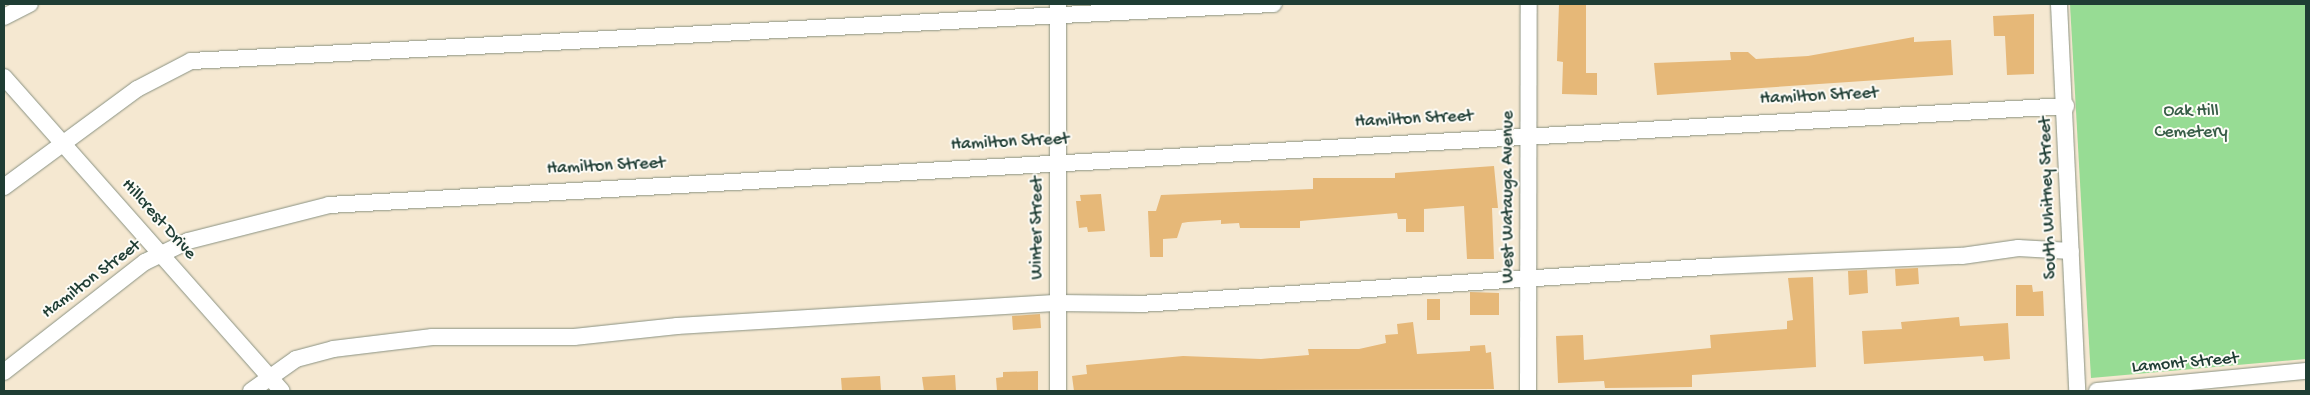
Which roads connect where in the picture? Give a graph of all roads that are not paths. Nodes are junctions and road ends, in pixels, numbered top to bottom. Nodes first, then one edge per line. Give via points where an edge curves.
1 (30, 4) edge
2 (1272, 4) edge
3 (1529, 4) edge
4 (2059, 4) edge
5 (1058, 10) edge
6 (4, 17) edge
7 (4, 77) edge
8 (2066, 106) junction
9 (1530, 133) junction
10 (62, 143) junction
11 (1058, 160) junction
12 (4, 187) edge
13 (2071, 251) junction
14 (162, 253) junction
15 (1529, 278) junction
16 (1058, 303) junction
17 (2306, 371) edge
18 (4, 372) edge
19 (2276, 376) junction
20 (269, 377) junction
21 (2306, 382) edge
22 (252, 391) edge
23 (282, 391) edge
24 (1058, 391) edge
25 (1528, 391) edge
26 (2077, 391) edge
27 (2097, 391) edge

1 - 6 street
2 - 5 street
3 - 9 street, West Watauga Avenue
4 - 8 street, South Whitney Street
5 - 10 street via 191,61 136,89
5 - 11 street, Winter Street
7 - 10 street, Hillcrest Drive
8 - 9 street, Hamilton Street
8 - 13 street, South Whitney Street
9 - 11 street, Hamilton Street
9 - 15 street, West Watauga Avenue
10 - 12 street
10 - 14 street, Hillcrest Drive
11 - 14 street, Hamilton Street via 329,205 188,241
11 - 16 street, Winter Street
13 - 15 street via 2018,248 1962,256
13 - 26 street, South Whitney Street
14 - 18 street, Hamilton Street via 145,262
14 - 20 street, Hillcrest Drive
15 - 16 street via 1140,304
15 - 25 street, West Watauga Avenue
16 - 20 street via 574,336 432,337 332,349 296,359
16 - 24 street, Winter Street
17 - 19 street, Lamont Street
19 - 21 street, Lamont Street
19 - 27 street, Lamont Street
20 - 22 street
20 - 23 street, Hillcrest Drive

